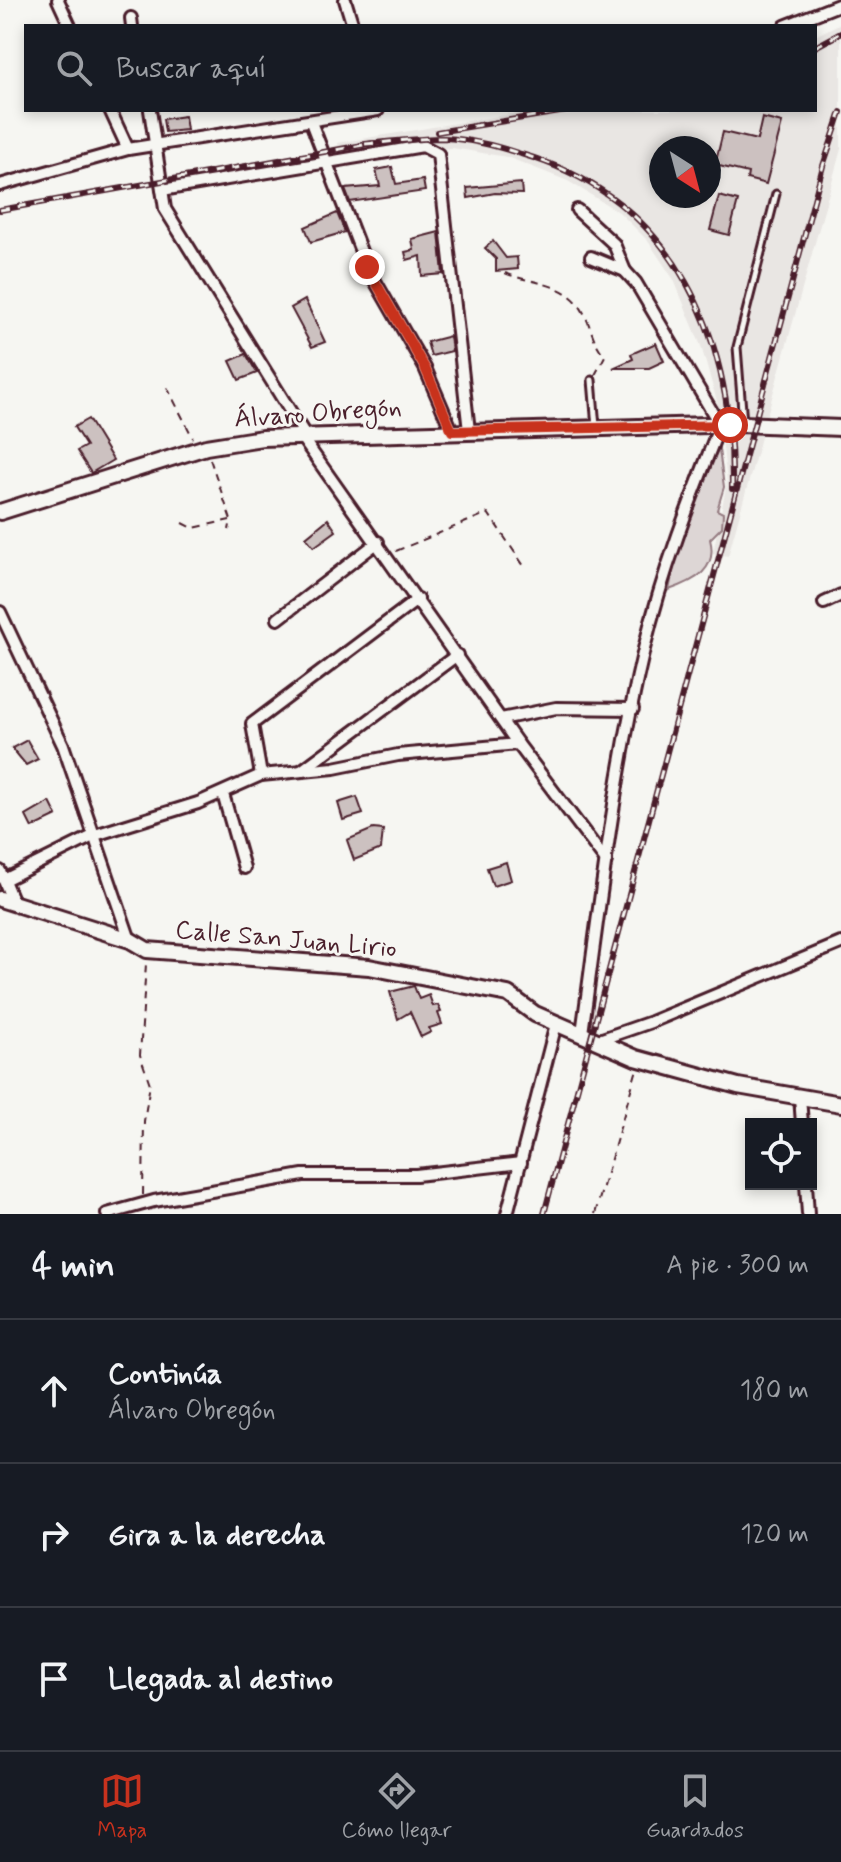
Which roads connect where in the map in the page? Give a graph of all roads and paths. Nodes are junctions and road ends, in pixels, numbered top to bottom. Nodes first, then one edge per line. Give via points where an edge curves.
1 (58, 0) edge
2 (345, 0) edge
3 (841, 4) edge
4 (69, 24) edge
5 (352, 24) edge
6 (790, 24) edge
7 (111, 112) edge
8 (150, 112) edge
9 (367, 112) edge
10 (311, 122) junction
11 (158, 145) junction
12 (128, 149) junction
13 (324, 160) junction
14 (0, 185) edge
15 (162, 190) junction
16 (776, 194) dead end
17 (577, 210) dead end
18 (591, 257) dead end
19 (625, 271) junction
20 (505, 273) dead end
21 (592, 380) joint
22 (167, 387) dead end
23 (743, 424) junction
24 (720, 425) junction
25 (596, 428) junction
26 (841, 428) edge
27 (452, 431) junction
28 (469, 431) junction
29 (302, 435) junction
30 (202, 448) junction
31 (0, 512) edge
32 (231, 520) junction
33 (183, 523) dead end
34 (229, 530) dead end
35 (378, 542) junction
36 (387, 555) junction
37 (526, 569) dead end
38 (841, 595) edge
39 (418, 599) junction
40 (824, 603) dead end
41 (0, 612) edge
42 (278, 619) dead end
43 (457, 655) junction
44 (633, 709) junction
45 (501, 719) junction
46 (518, 744) junction
47 (300, 771) junction
48 (261, 775) junction
49 (223, 794) junction
50 (95, 835) junction
51 (606, 861) junction
52 (244, 868) dead end
53 (2, 876) edge
54 (6, 900) edge
55 (130, 940) junction
56 (841, 943) edge
57 (147, 950) junction
58 (556, 1024) junction
59 (582, 1033) junction
60 (599, 1040) junction
61 (640, 1059) junction
62 (800, 1097) junction
63 (841, 1104) edge
64 (802, 1118) edge
65 (521, 1163) junction
66 (806, 1190) edge
67 (143, 1204) junction
68 (107, 1214) edge
69 (507, 1214) edge
70 (595, 1214) edge
71 (808, 1214) edge

1 - 4 street
2 - 5 street
3 - 6 street
7 - 12 street
8 - 11 street
9 - 10 street
10 - 11 street
10 - 13 street
11 - 12 street
11 - 15 street
12 - 14 street
13 - 15 street
13 - 27 street via 367,267 425,368
13 - 28 street via 423,146 438,154
15 - 29 street via 165,209 189,251
16 - 23 lane via 737,347
17 - 19 street via 614,244
18 - 19 street
19 - 24 street
20 - 21 path via 546,283 578,304 593,342 605,356
21 - 25 lane
22 - 30 path
23 - 24 street, Álvaro Obregón
23 - 26 street, Álvaro Obregón
24 - 25 street, Álvaro Obregón
24 - 44 street via 679,529 644,649
25 - 28 street, Álvaro Obregón
27 - 28 street, Álvaro Obregón
27 - 29 street, Álvaro Obregón
29 - 30 street, Álvaro Obregón
29 - 35 street
30 - 31 street, Álvaro Obregón
30 - 32 path
32 - 33 path via 193,528
32 - 34 path
35 - 36 street
35 - 42 street
36 - 37 path via 488,513
36 - 39 street
38 - 40 street
39 - 43 street
39 - 48 street via 252,724
41 - 50 street via 63,745
43 - 45 street
43 - 47 street
44 - 45 street via 556,708
44 - 51 street
45 - 46 street
46 - 47 street
46 - 51 street
47 - 48 street
48 - 49 street
49 - 50 street
49 - 52 street
50 - 53 street
50 - 55 street
51 - 59 street
53 - 54 street
54 - 55 street, Calle San Juan Lirio
55 - 57 street, Calle San Juan Lirio
56 - 60 street
57 - 58 street, Calle San Juan Lirio via 369,967 508,994
57 - 67 path via 140,1055 150,1084
58 - 59 street, Calle San Juan Lirio
58 - 65 street
59 - 60 street, Calle San Juan Lirio
60 - 61 street, Calle San Juan Lirio
61 - 62 street, Calle San Juan Lirio
61 - 70 path
62 - 63 street, Calle San Juan Lirio
62 - 64 street
65 - 67 street via 416,1175 303,1175
65 - 69 street
66 - 71 street
67 - 68 street

